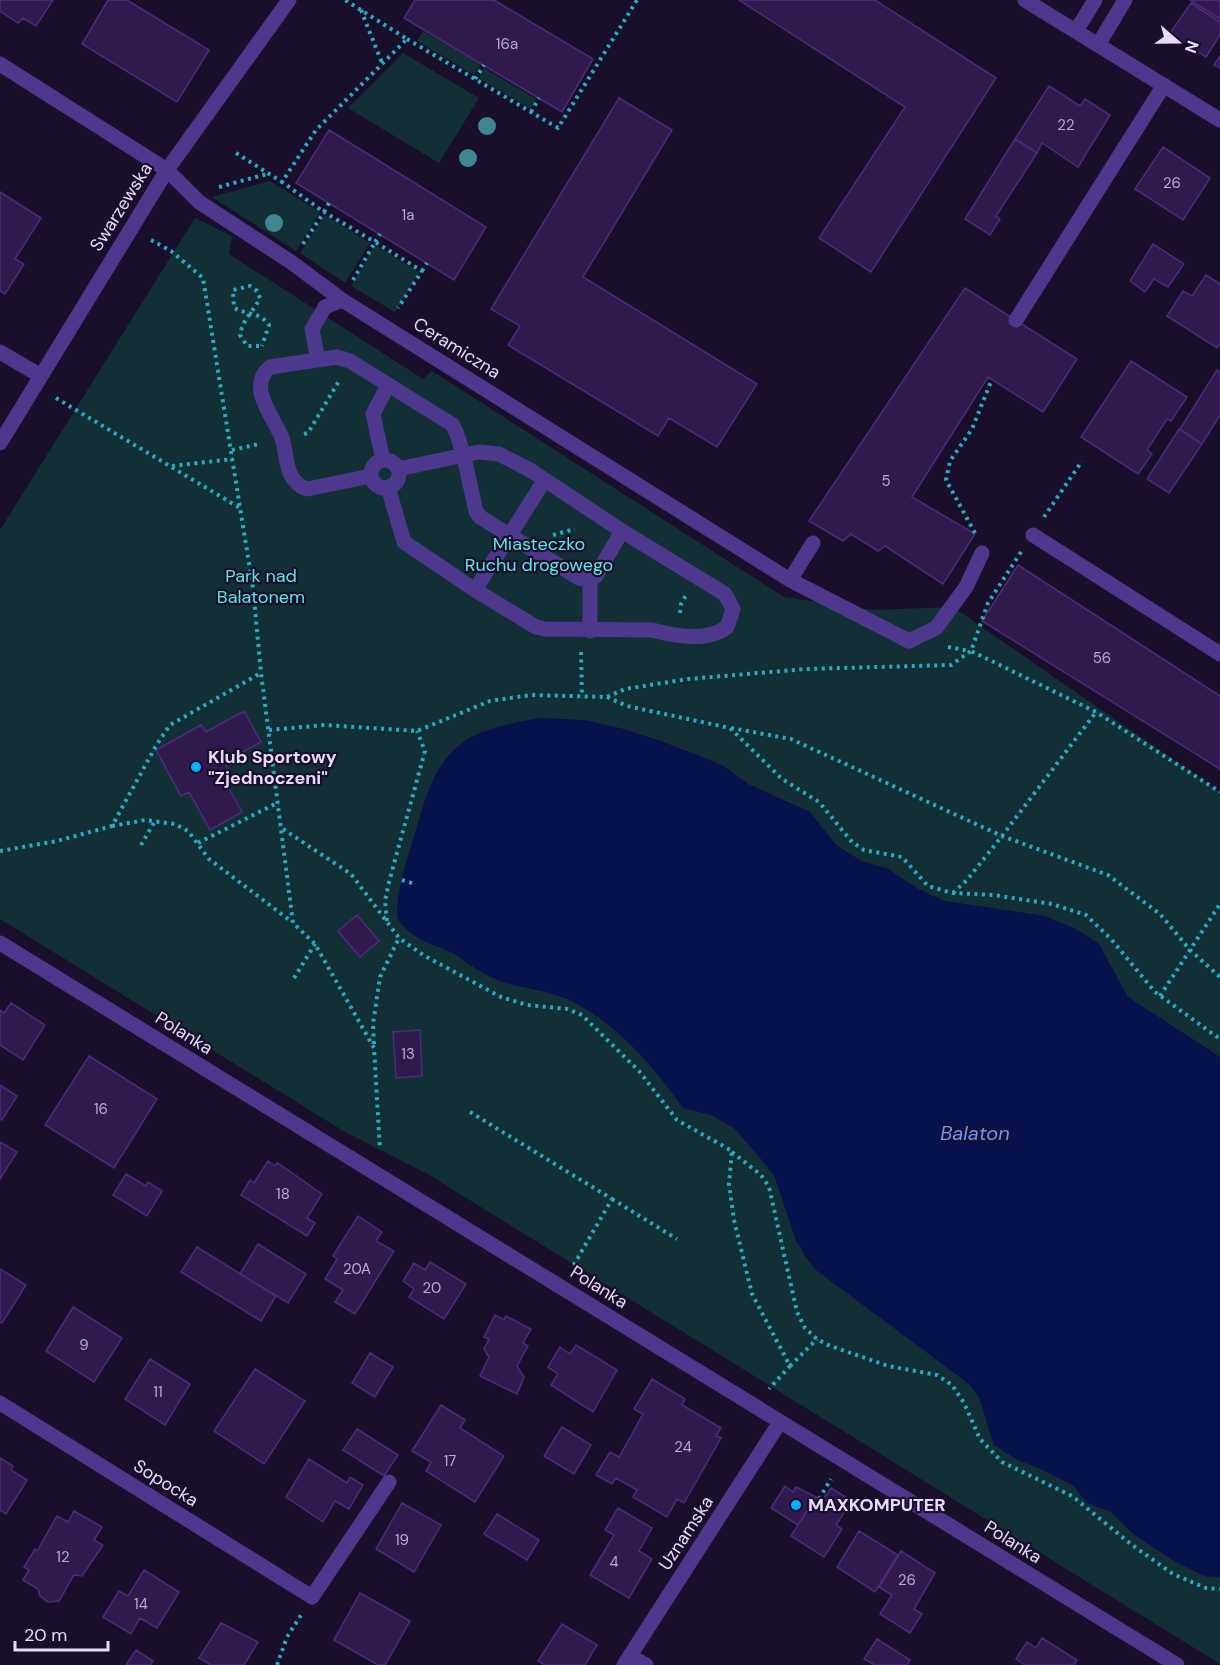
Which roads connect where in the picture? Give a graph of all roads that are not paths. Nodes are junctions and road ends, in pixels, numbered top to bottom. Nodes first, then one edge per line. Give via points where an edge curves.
1 (290, 0) edge
2 (1025, 0) edge
3 (1095, 0) edge
4 (1125, 0) edge
5 (1076, 31) junction
6 (1098, 45) junction
7 (0, 64) edge
8 (1164, 85) junction
9 (1220, 120) edge
10 (167, 170) junction
11 (342, 300) junction
12 (1016, 320) dead end
13 (0, 352) edge
14 (318, 360) junction
15 (41, 376) junction
16 (388, 385) junction
17 (0, 443) edge
18 (462, 456) junction
19 (383, 460) junction
20 (398, 469) junction
21 (371, 476) junction
22 (544, 481) junction
23 (388, 487) junction
24 (622, 531) junction
25 (1033, 535) dead end
26 (508, 537) junction
27 (813, 543) dead end
28 (982, 554) road end
29 (590, 580) junction
30 (790, 580) junction
31 (475, 590) junction
32 (590, 631) junction
33 (1220, 654) edge
34 (0, 943) edge
35 (0, 1403) edge
36 (780, 1422) junction
37 (389, 1482) dead end
38 (627, 1660) edge
39 (646, 1665) edge
40 (1177, 1665) edge

1 - 10 street, Swarzewska
2 - 5 street
3 - 5 street
4 - 6 street
5 - 6 street
6 - 8 street
7 - 10 street, Ceramiczna
8 - 9 street
8 - 12 street
10 - 11 street, Ceramiczna via 199,202
10 - 15 street, Swarzewska
11 - 14 street via 325,307 312,328
11 - 30 street, Ceramiczna
13 - 15 street
14 - 16 street via 337,357 350,361
14 - 21 street via 270,367 261,379 264,406 282,439 288,471 294,481 307,489
15 - 17 street, Swarzewska
16 - 18 street via 453,425
16 - 19 street via 373,414
18 - 20 street
18 - 22 street via 488,451 499,454
18 - 26 street via 476,511
19 - 20 street via 393,462
19 - 21 street via 372,467
20 - 23 street via 396,482
21 - 23 street via 379,487
22 - 24 street
22 - 26 street
23 - 31 street via 404,542
24 - 29 street
24 - 32 street via 725,594 733,609 732,619 721,632 710,636 652,630
25 - 33 street
26 - 29 street via 579,578
26 - 31 street
27 - 30 street
28 - 30 street, Ceramiczna via 966,587 936,628 909,641
29 - 32 street
31 - 32 street via 536,627
34 - 36 street, Polanka
35 - 37 street, Sopocka via 312,1597
36 - 38 street, Uznamska
36 - 40 street, Polanka
38 - 39 street

